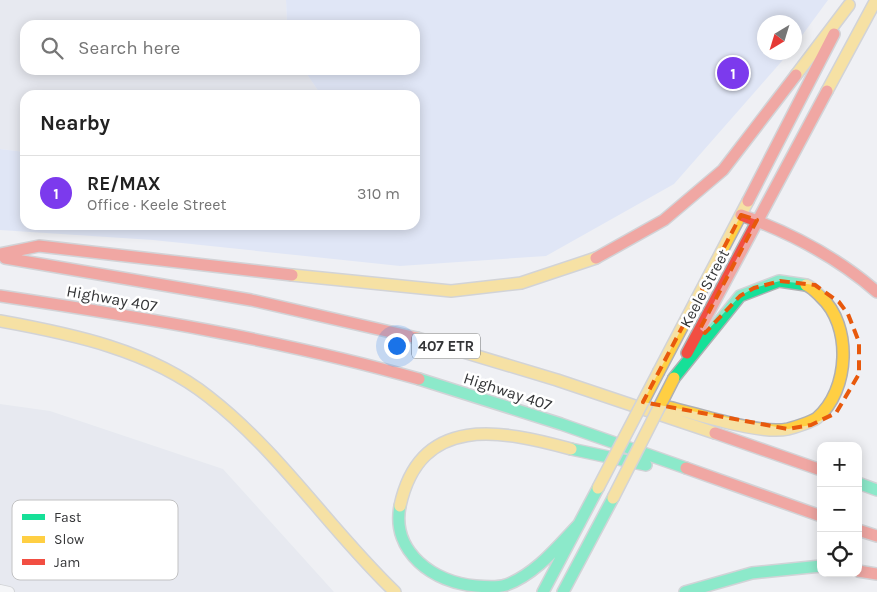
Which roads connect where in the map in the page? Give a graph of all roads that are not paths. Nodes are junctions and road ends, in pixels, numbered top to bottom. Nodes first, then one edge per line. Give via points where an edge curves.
1 (876, 0) edge
2 (850, 3) edge
3 (741, 215) junction
4 (757, 220) junction
5 (0, 256) edge
6 (877, 292) edge
7 (0, 296) edge
8 (843, 308) dead end
9 (0, 321) edge
10 (674, 378) junction
11 (602, 393) junction
12 (841, 407) dead end
13 (817, 469) edge
14 (710, 477) junction
15 (862, 484) edge
16 (877, 490) edge
17 (817, 515) edge
18 (579, 524) junction
19 (862, 531) edge
20 (877, 536) edge
21 (817, 566) edge
22 (862, 572) edge
23 (877, 574) edge
24 (0, 590) edge
25 (8, 592) edge
26 (394, 592) edge
27 (542, 592) edge
28 (563, 592) edge
29 (686, 592) edge

1 - 4 main road, Keele Street
2 - 3 main road, Keele Street
2 - 5 main road via 723,170 664,220 593,260 521,283 451,291 39,246
3 - 4 main road
3 - 18 main road, Keele Street, bridge
4 - 6 main road via 849,270
4 - 10 main road, Keele Street
5 - 11 main road, Highway 407 / 407 ETR via 201,290 333,317 488,358
7 - 14 main road, Highway 407 / 407 ETR via 175,325 376,368 519,411
8 - 10 main road via 815,285 780,281 754,288 740,296 727,310
9 - 26 main road via 86,339 141,357 189,383 231,414 262,445
10 - 28 main road, Keele Street, bridge
11 - 12 main road via 766,428 811,425
11 - 13 main road, Highway 407 / 407 ETR
14 - 17 main road, Highway 407 / 407 ETR
14 - 18 main road via 503,434 474,433 454,437 435,446 416,464 402,491 398,522 405,547 425,571 451,586 479,591 505,586 526,574
15 - 16 main road
18 - 27 main road, Keele Street
19 - 20 main road
21 - 29 main road via 752,573
22 - 23 main road
24 - 25 street

